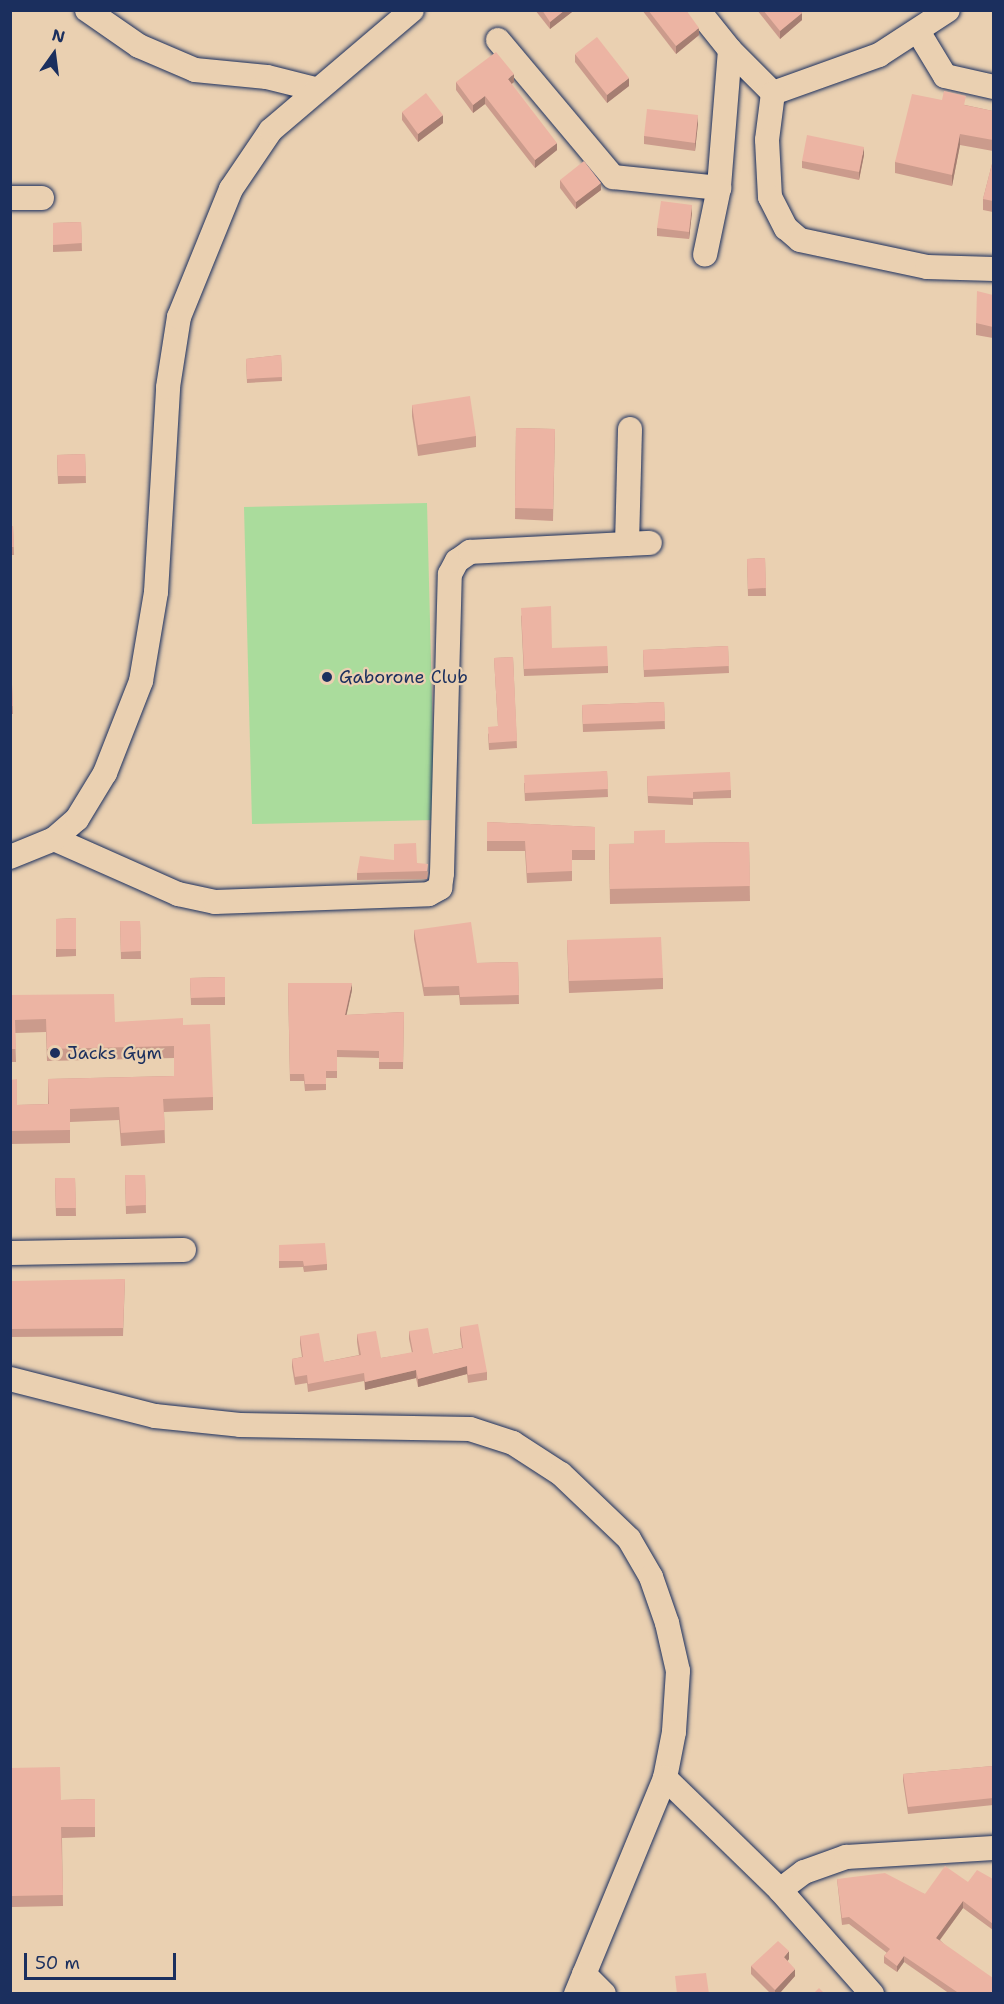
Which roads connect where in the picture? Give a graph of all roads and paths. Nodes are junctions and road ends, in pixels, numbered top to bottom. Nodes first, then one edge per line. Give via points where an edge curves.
1 (87, 10) edge
2 (412, 10) edge
3 (698, 10) edge
4 (948, 10) edge
5 (919, 33) junction
6 (498, 40) dead end
7 (730, 50) junction
8 (993, 87) edge
9 (315, 89) junction
10 (773, 93) junction
11 (719, 188) junction
12 (10, 198) edge
13 (42, 198) dead end
14 (705, 255) dead end
15 (993, 269) edge
16 (630, 429) dead end
17 (54, 839) junction
18 (10, 857) edge
19 (184, 1250) dead end
20 (10, 1254) edge
21 (10, 1379) edge
22 (665, 1778) junction
23 (993, 1848) edge
24 (780, 1890) junction
25 (580, 1984) edge
26 (604, 1994) edge
27 (872, 1994) edge

1 - 9 street via 139,46 195,70 267,77
2 - 9 street
3 - 7 street
4 - 5 street
5 - 8 street via 945,76
5 - 10 street via 879,55
6 - 11 street via 613,177
7 - 10 street
7 - 11 street
9 - 17 street via 271,130 231,189 179,317 168,387 148,651 105,773 77,819
10 - 15 street via 766,140 771,197 786,228 800,240 927,267
11 - 14 street
12 - 13 street
16 - 17 street via 638,543 470,552 457,561 450,574 442,873 434,891 215,902 178,894
17 - 18 street
19 - 20 street
21 - 22 street via 155,1416 240,1425 435,1426 470,1429 513,1443 561,1474 599,1509 629,1539 651,1577 678,1671
22 - 24 street
22 - 25 street
23 - 24 street via 846,1857 804,1872
24 - 27 street
25 - 26 street

